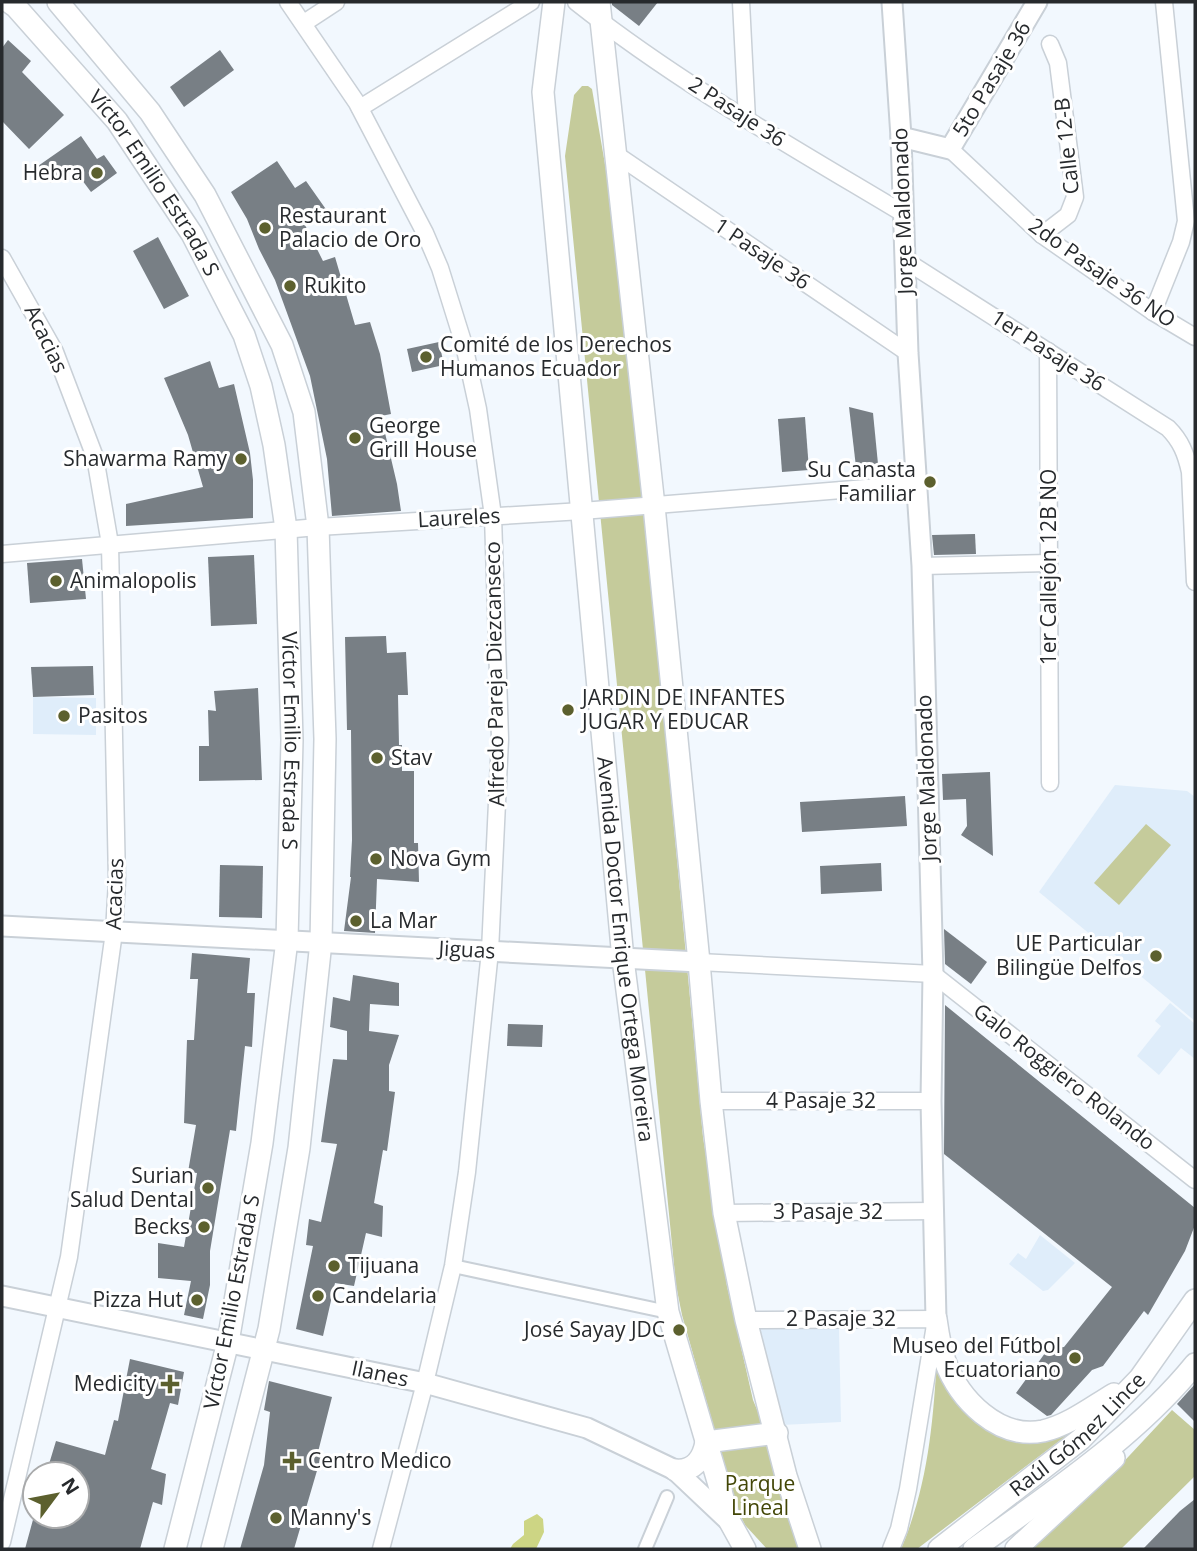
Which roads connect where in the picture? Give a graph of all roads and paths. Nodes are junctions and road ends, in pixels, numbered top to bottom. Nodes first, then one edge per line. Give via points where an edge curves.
1 (9, 2) edge
2 (58, 2) edge
3 (288, 2) edge
4 (336, 2) edge
5 (531, 2) edge
6 (554, 2) edge
7 (576, 2) edge
8 (741, 2) edge
9 (892, 2) edge
10 (1029, 2) edge
11 (1037, 2) edge
12 (1164, 2) edge
13 (600, 12) edge
14 (1027, 22) junction
15 (304, 23) junction
16 (1050, 44) dead end
17 (360, 108) junction
18 (747, 120) junction
19 (901, 137) junction
20 (950, 149) junction
21 (617, 155) junction
22 (205, 195) junction
23 (178, 212) junction
24 (904, 214) junction
25 (1042, 235) junction
26 (2, 258) edge
27 (906, 261) junction
28 (1153, 312) junction
29 (1195, 337) edge
30 (1048, 351) junction
31 (908, 353) junction
32 (915, 484) junction
33 (654, 506) junction
34 (582, 511) junction
35 (493, 516) junction
36 (318, 527) junction
37 (286, 529) junction
38 (110, 544) junction
39 (2, 554) edge
40 (1049, 563) junction
41 (922, 566) junction
42 (1195, 582) edge
43 (292, 740) junction
44 (325, 740) junction
45 (1050, 783) dead end
46 (2, 926) edge
47 (114, 932) junction
48 (287, 940) junction
49 (321, 942) junction
50 (490, 951) junction
51 (623, 959) junction
52 (699, 962) junction
53 (933, 974) junction
54 (711, 1101) junction
55 (931, 1101) junction
56 (262, 1143) junction
57 (299, 1148) junction
58 (1195, 1180) edge
59 (933, 1211) junction
60 (724, 1213) junction
61 (453, 1266) junction
62 (2, 1296) edge
63 (1195, 1300) edge
64 (58, 1307) junction
65 (668, 1312) junction
66 (936, 1319) junction
67 (746, 1320) junction
68 (228, 1342) junction
69 (264, 1350) junction
70 (1195, 1364) edge
71 (1140, 1378) junction
72 (425, 1383) junction
73 (1174, 1391) junction
74 (777, 1433) junction
75 (706, 1442) junction
76 (675, 1470) junction
77 (667, 1497) dead end
78 (730, 1522) junction
79 (2, 1542) edge
80 (176, 1549) edge
81 (212, 1549) edge
82 (380, 1549) edge
83 (645, 1549) edge
84 (745, 1549) edge
85 (755, 1549) edge
86 (810, 1549) edge
87 (891, 1549) edge
88 (939, 1549) edge
89 (974, 1549) edge
90 (1016, 1549) edge

1 - 23 main road, Víctor Emilio Estrada S via 117,121
2 - 22 main road, Víctor Emilio Estrada S via 150,112
3 - 15 street, Alfredo Pareja Diezcanseco
4 - 15 street
5 - 17 street
6 - 34 main road, Avenida Doctor Enrique Ortega Moreira via 543,92
7 - 13 street, 2 Pasaje 36
8 - 18 street
9 - 19 street, Jorge Maldonado
10 - 14 street
11 - 14 street, 5to Pasaje 36
12 - 28 street via 1186,221
13 - 18 street, 2 Pasaje 36
13 - 21 main road
14 - 20 street, 5to Pasaje 36
15 - 17 street, Alfredo Pareja Diezcanseco
16 - 25 street, Calle 12-B via 1058,63 1075,197 1068,215
17 - 35 street, Alfredo Pareja Diezcanseco via 425,233 449,294 478,409
18 - 24 street, 2 Pasaje 36
19 - 20 street, 5to Pasaje 36
19 - 24 street, Jorge Maldonado
20 - 25 street, 2do Pasaje 36 NO
21 - 31 street, 1 Pasaje 36
21 - 33 main road
22 - 23 main road
22 - 36 main road, Víctor Emilio Estrada S via 282,345 304,412
23 - 37 main road, Víctor Emilio Estrada S via 244,335 253,361 274,445
24 - 27 street, Jorge Maldonado
25 - 28 street, 2do Pasaje 36 NO
26 - 38 street, Acacias via 55,352 95,457
27 - 30 street, 1er Pasaje 36
27 - 31 street, Jorge Maldonado
28 - 29 street, 2do Pasaje 36 NO
30 - 40 street, 1er Callejón 12B NO
30 - 42 street, 1er Pasaje 36 via 1168,428 1183,447 1190,472
31 - 32 street, Jorge Maldonado
32 - 33 street, Laureles
32 - 41 street, Jorge Maldonado
33 - 34 street, Laureles
33 - 52 main road
34 - 35 street, Laureles
34 - 51 main road, Avenida Doctor Enrique Ortega Moreira
35 - 36 street, Laureles
35 - 50 street, Alfredo Pareja Diezcanseco via 500,738
36 - 37 street, Laureles
36 - 44 main road, Víctor Emilio Estrada S
37 - 38 street, Laureles
37 - 43 main road, Víctor Emilio Estrada S
38 - 39 street, Laureles
38 - 47 street, Acacias via 117,881
40 - 41 street
40 - 45 street, 1er Callejón 12B NO
41 - 53 street, Jorge Maldonado
43 - 44 main road
43 - 48 main road, Víctor Emilio Estrada S
44 - 49 main road, Víctor Emilio Estrada S
46 - 47 street, Jiguas
47 - 48 street, Jiguas
47 - 64 street, Acacias
48 - 49 street, Jiguas
48 - 56 main road, Víctor Emilio Estrada S
49 - 50 street, Jiguas
49 - 57 main road, Víctor Emilio Estrada S
50 - 51 street, Jiguas
50 - 61 street, Alfredo Pareja Diezcanseco
51 - 52 street, Jiguas
51 - 65 main road, Avenida Doctor Enrique Ortega Moreira
52 - 53 street, Jiguas
52 - 54 main road
53 - 55 street, Jorge Maldonado
53 - 58 street, Galo Roggiero Rolando
54 - 55 street, 4 Pasaje 32
54 - 60 main road
55 - 59 street, Jorge Maldonado
56 - 57 main road
56 - 68 main road, Víctor Emilio Estrada S
57 - 69 main road, Víctor Emilio Estrada S
59 - 60 street, 3 Pasaje 32
59 - 66 street, Jorge Maldonado
60 - 67 main road
61 - 65 street
61 - 72 street, Alfredo Pareja Diezcanseco
62 - 64 street, Ilanes
63 - 71 main road, Raúl Gómez Lince
64 - 68 street, Ilanes
64 - 79 street, Acacias
65 - 75 main road, Avenida Doctor Enrique Ortega Moreira
66 - 67 street, 2 Pasaje 32
66 - 71 main road via 944,1360 957,1386 976,1409 1008,1428 1034,1432 1063,1424
66 - 87 street, Jorge Maldonado via 908,1489
67 - 74 main road
68 - 69 street, Ilanes
68 - 80 main road, Víctor Emilio Estrada S
69 - 72 street, Ilanes
69 - 81 main road, Víctor Emilio Estrada S
70 - 73 main road, Raúl Gómez Lince
71 - 88 main road, Raúl Gómez Lince via 1081,1439
72 - 76 street, Ilanes via 587,1428
72 - 82 street, Alfredo Pareja Diezcanseco
73 - 89 main road, Raúl Gómez Lince via 1093,1461
73 - 90 main road via 1101,1472
74 - 75 main road
74 - 86 main road
75 - 76 main road via 696,1464
75 - 78 main road, Avenida Doctor Enrique Ortega Moreira
76 - 78 street, Ilanes
77 - 83 street
78 - 84 main road, Avenida Doctor Enrique Ortega Moreira
78 - 85 main road

